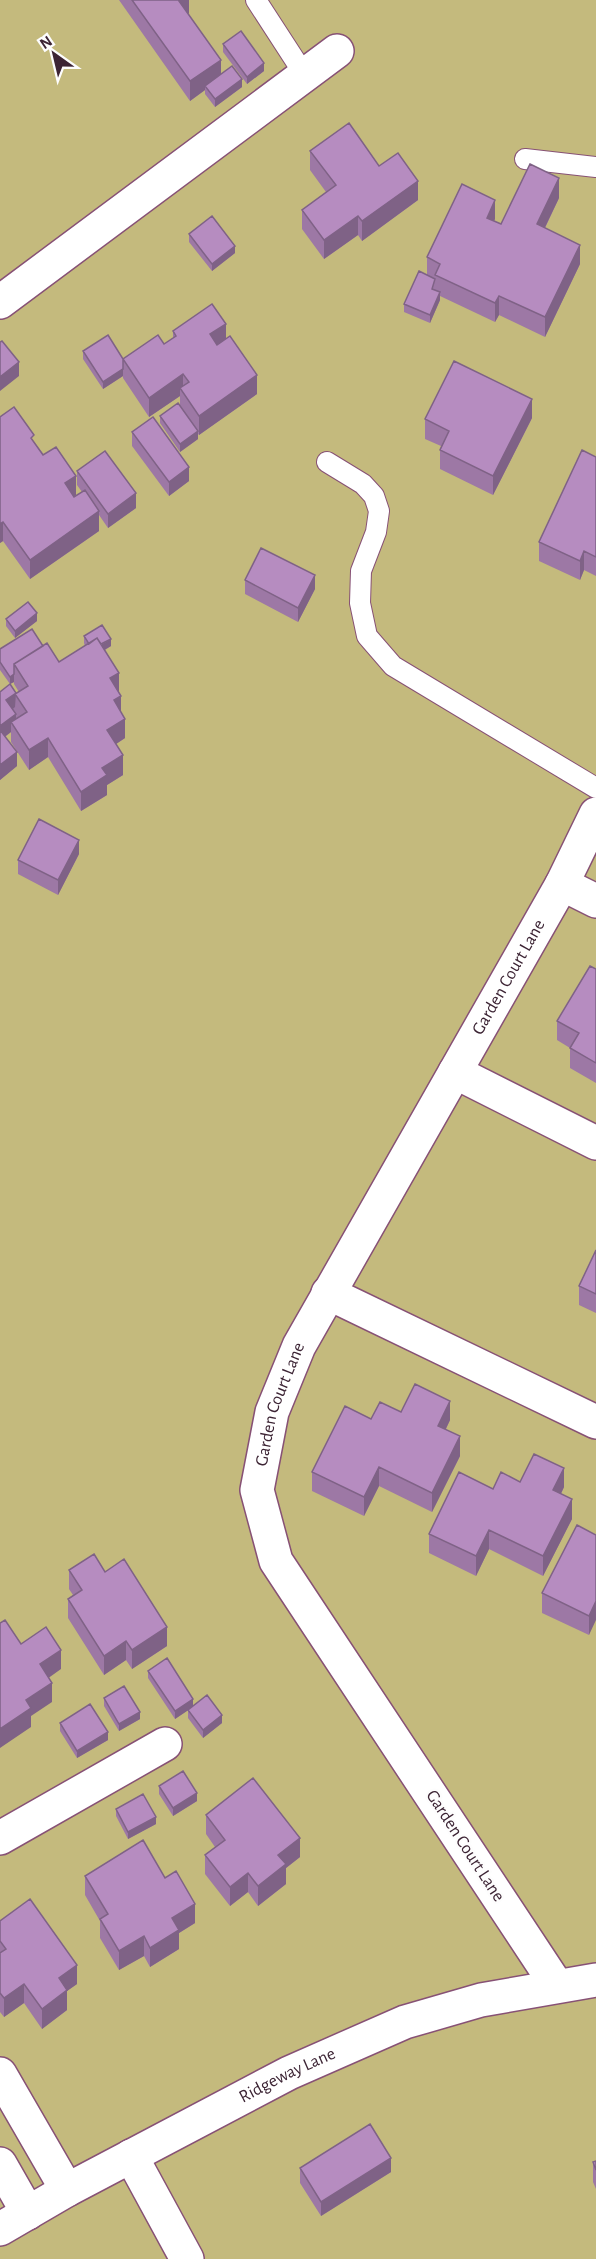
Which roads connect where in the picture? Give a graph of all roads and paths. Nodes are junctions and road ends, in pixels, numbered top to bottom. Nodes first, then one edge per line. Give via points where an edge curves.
1 (256, 0) edge
2 (338, 51) dead end
3 (304, 74) junction
4 (525, 159) dead end
5 (596, 166) edge
6 (0, 302) edge
7 (327, 462) dead end
8 (596, 788) edge
9 (596, 814) edge
10 (562, 884) junction
11 (596, 901) edge
12 (455, 1072) junction
13 (596, 1143) edge
14 (328, 1293) junction
15 (596, 1422) edge
16 (165, 1744) dead end
17 (0, 1838) edge
18 (596, 1980) edge
19 (557, 1986) junction
20 (0, 2074) edge
21 (131, 2156) junction
22 (0, 2164) edge
23 (67, 2190) junction
24 (14, 2221) edge
25 (187, 2259) edge

1 - 3 lane
2 - 3 street
3 - 6 street
4 - 5 lane
7 - 8 lane via 363,483 374,496 379,511 376,532 361,571 360,603 367,636 393,666
9 - 10 street, Garden Court Lane
10 - 11 street
10 - 12 street, Garden Court Lane
12 - 13 street
12 - 14 street, Garden Court Lane
14 - 15 street
14 - 19 street, Garden Court Lane via 299,1346 272,1412 256,1490 276,1561
16 - 17 street
18 - 19 street, Ridgeway Lane
19 - 21 street, Ridgeway Lane via 481,2000 405,2022 289,2073
20 - 23 street
21 - 23 street, Ridgeway Lane
21 - 25 street
22 - 24 street
23 - 24 street, Ridgeway Lane

